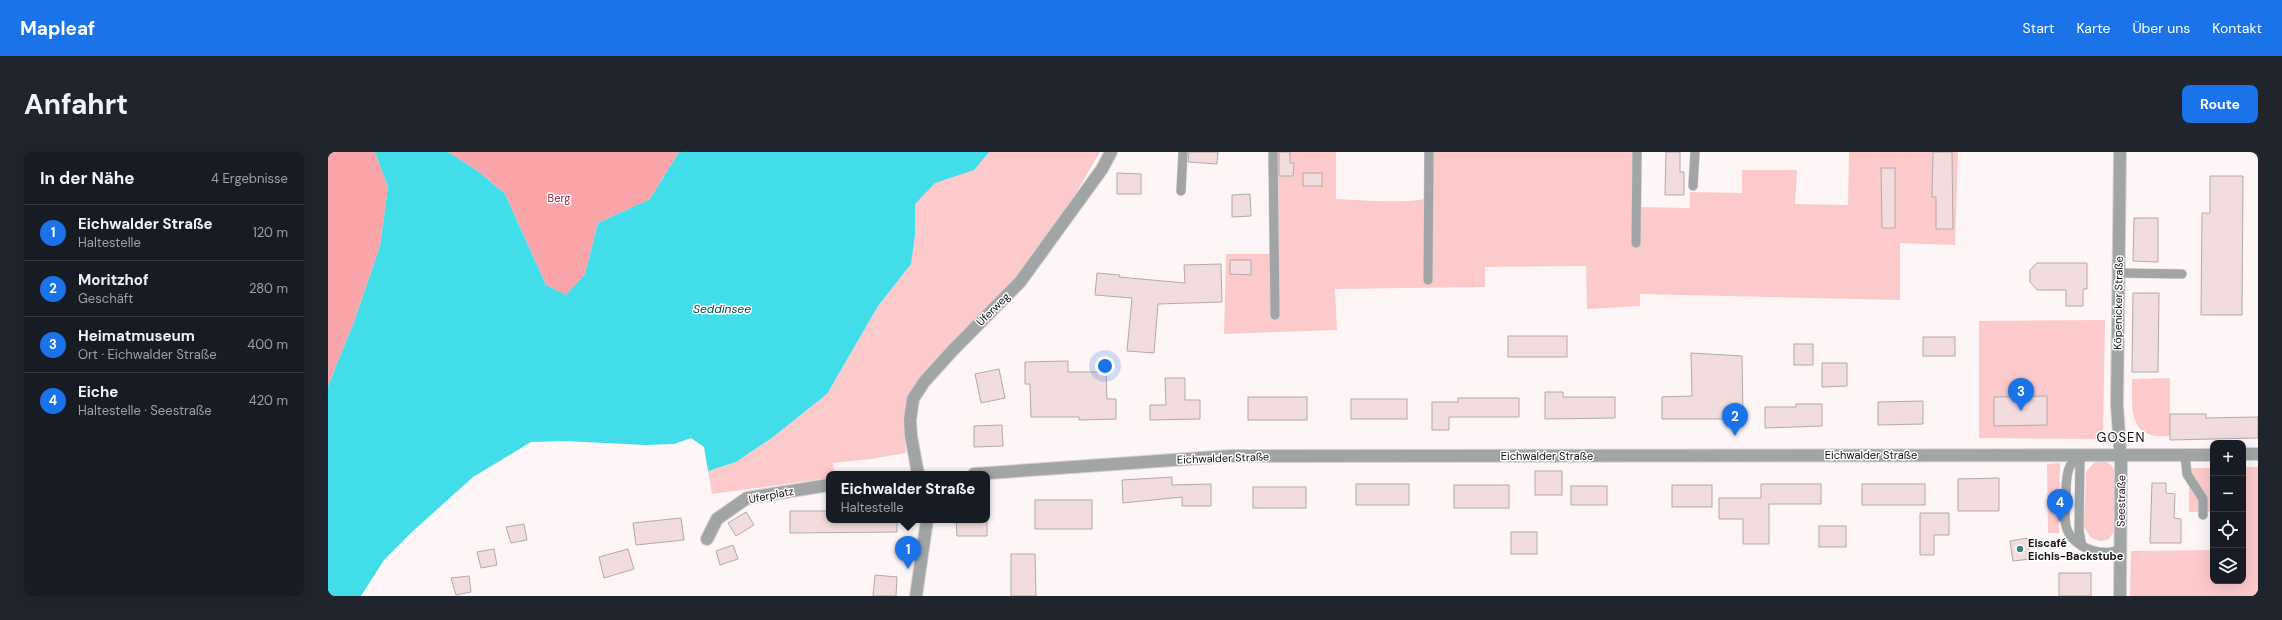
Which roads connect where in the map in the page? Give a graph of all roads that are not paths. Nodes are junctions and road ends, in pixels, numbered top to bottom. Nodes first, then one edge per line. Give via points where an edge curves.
1 (1111, 152) edge
2 (1183, 152) edge
3 (1273, 152) edge
4 (1429, 152) edge
5 (1637, 152) edge
6 (1695, 152) edge
7 (2120, 152) edge
8 (1694, 186) dead end
9 (1181, 191) dead end
10 (1636, 243) dead end
11 (2119, 272) junction
12 (2182, 274) dead end
13 (1428, 280) dead end
14 (1275, 315) dead end
15 (2080, 454) junction
16 (2121, 454) junction
17 (2246, 454) edge
18 (2258, 454) edge
19 (2185, 455) junction
20 (2210, 455) edge
21 (917, 471) edge
22 (990, 473) edge
23 (826, 485) edge
24 (2203, 515) dead end
25 (927, 523) edge
26 (707, 539) dead end
27 (2082, 546) junction
28 (2121, 549) junction
29 (916, 596) edge
30 (2120, 596) edge

1 - 21 street, Uferweg via 1102,169 1020,282 953,350 924,382 913,399 910,420
2 - 9 lane
3 - 14 lane
4 - 13 lane
5 - 10 lane
6 - 8 lane
7 - 11 street, Köpenicker Straße
11 - 12 lane
11 - 16 street, Köpenicker Straße via 2117,405
15 - 16 street, Eichwalder Straße
15 - 22 street, Eichwalder Straße via 1230,456
15 - 27 lane via 2078,523
15 - 27 lane via 2070,466 2066,483 2064,522 2070,536
16 - 19 street, Eichwalder Straße
16 - 28 street, Seestraße
17 - 18 street
19 - 20 street, Eichwalder Straße
19 - 24 lane via 2187,474 2202,499
23 - 26 street, Uferplatz via 747,498 717,518
25 - 29 street
27 - 28 lane via 2101,552 2115,552
28 - 30 street, Seestraße

